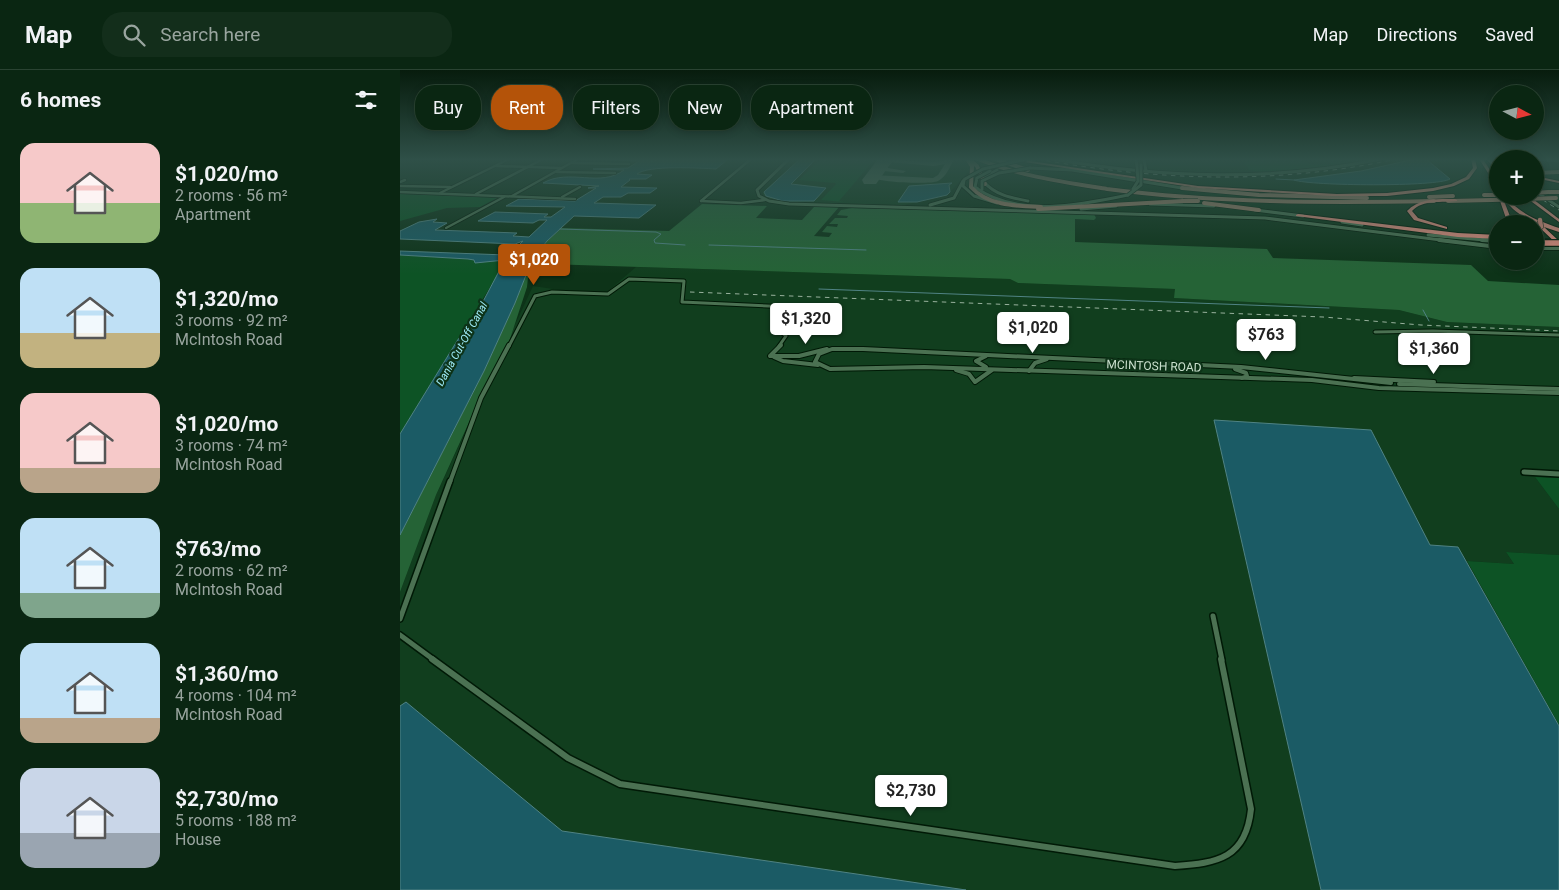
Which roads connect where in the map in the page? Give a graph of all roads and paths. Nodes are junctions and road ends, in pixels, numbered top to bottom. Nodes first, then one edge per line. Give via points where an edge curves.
1 (503, 197) edge
2 (542, 197) edge
3 (705, 197) edge
4 (760, 197) joint
5 (953, 197) edge
6 (978, 197) edge
7 (986, 197) edge
8 (992, 197) edge
9 (999, 197) edge
10 (1016, 197) edge
11 (1119, 197) edge
12 (1172, 197) edge
13 (1188, 197) edge
14 (1258, 197) edge
15 (1347, 197) edge
16 (1403, 197) edge
17 (559, 198) joint
18 (1375, 198) junction
19 (1544, 198) edge
20 (1558, 198) edge
21 (576, 199) dead end
22 (765, 200) junction
23 (1004, 200) junction
24 (1108, 200) junction
25 (1455, 200) junction
26 (752, 202) junction
27 (1322, 203) junction
28 (1067, 205) junction
29 (1510, 205) edge
30 (1537, 205) edge
31 (845, 206) junction
32 (1559, 207) edge
33 (1038, 209) junction
34 (1260, 210) junction
35 (1298, 215) junction
36 (1524, 215) edge
37 (1559, 221) edge
38 (1544, 224) edge
39 (446, 228) dead end
40 (1544, 229) edge
41 (1559, 230) edge
42 (1489, 231) edge
43 (1434, 236) joint
44 (1489, 240) edge
45 (1489, 241) edge
46 (1489, 241) edge
47 (1544, 243) edge
48 (1544, 243) edge
49 (1559, 245) edge
50 (1544, 247) edge
51 (1375, 332) dead end
52 (1559, 335) edge
53 (840, 348) junction
54 (994, 355) junction
55 (770, 356) junction
56 (1053, 358) junction
57 (818, 364) junction
58 (1218, 366) junction
59 (944, 368) junction
60 (993, 370) junction
61 (1017, 370) junction
62 (1029, 371) junction
63 (1324, 377) junction
64 (1241, 379) junction
65 (1391, 383) dead end
66 (1399, 384) dead end
67 (1450, 385) junction
68 (1550, 388) junction
69 (1559, 389) edge
70 (1539, 393) junction
71 (1559, 394) edge
72 (1524, 472) dead end
73 (1559, 474) edge
74 (1213, 616) dead end
75 (400, 618) edge
76 (400, 635) edge

1 - 39 street
2 - 17 street
3 - 26 street via 701,201
4 - 22 street
4 - 26 street
5 - 31 street via 922,206
6 - 33 street via 1009,206
7 - 28 main road via 1018,205
8 - 23 street, bridge
9 - 23 street, bridge
10 - 24 street via 1064,203
11 - 24 street
12 - 34 main road
13 - 27 main road
14 - 18 main road
15 - 18 main road
16 - 18 main road
17 - 21 street
19 - 32 street
20 - 25 main road, bridge
22 - 26 street
22 - 31 street
23 - 28 street
24 - 28 street
25 - 27 main road
25 - 42 highway via 1420,204 1408,211 1416,219 1444,228
27 - 33 main road, bridge via 1183,201
29 - 36 highway
30 - 37 highway
31 - 45 street via 1265,218
33 - 34 street via 1170,204
34 - 35 street
35 - 43 street
35 - 44 highway
38 - 41 highway
40 - 49 highway
43 - 46 highway
47 - 49 street
48 - 49 highway, bridge
49 - 50 street
51 - 52 street
53 - 54 street, MCINTOSH ROAD
53 - 55 street via 799,356
53 - 57 street, MCINTOSH ROAD via 819,354 815,362
54 - 56 street, MCINTOSH ROAD
54 - 61 street via 976,361 982,366
55 - 57 street via 783,361
55 - 75 street via 785,340 786,336 778,329 790,306 682,302 684,282 629,278 608,294 552,292 535,296 481,398
56 - 58 street, MCINTOSH ROAD
56 - 62 street via 1035,363
57 - 59 street, MCINTOSH ROAD via 830,369
58 - 63 street, MCINTOSH ROAD
58 - 64 street via 1245,372 1247,376
59 - 60 street, MCINTOSH ROAD
59 - 60 street via 969,374 975,382
60 - 61 street, MCINTOSH ROAD
61 - 62 street, MCINTOSH ROAD
62 - 64 street, MCINTOSH ROAD
63 - 65 street, MCINTOSH ROAD
63 - 67 street, MCINTOSH ROAD via 1424,380
64 - 70 street, MCINTOSH ROAD via 1328,381 1384,389
66 - 67 street, MCINTOSH ROAD
67 - 68 street, MCINTOSH ROAD
68 - 69 street, MCINTOSH ROAD
68 - 70 street via 1539,390
70 - 71 street, MCINTOSH ROAD
72 - 73 street
74 - 76 street via 1251,809 1247,834 1233,853 1202,864 1175,866 620,784 568,758

